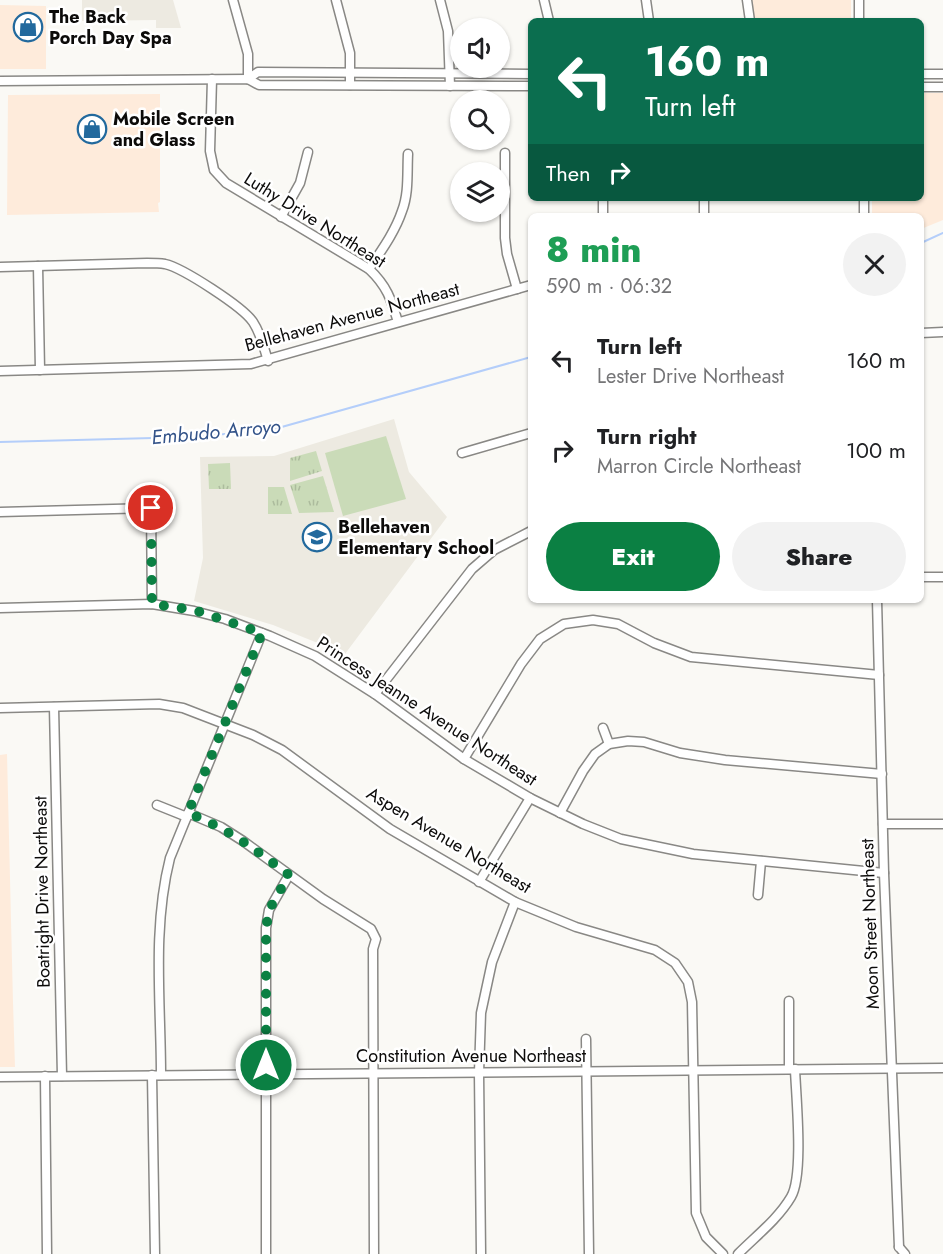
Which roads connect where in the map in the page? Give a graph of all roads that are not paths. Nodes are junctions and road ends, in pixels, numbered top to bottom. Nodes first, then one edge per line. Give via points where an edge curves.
1 (233, 0) edge
2 (336, 0) edge
3 (440, 0) edge
4 (544, 0) edge
5 (646, 0) edge
6 (747, 0) edge
7 (859, 0) edge
8 (548, 18) edge
9 (649, 18) edge
10 (750, 18) edge
11 (859, 18) edge
12 (350, 72) junction
13 (449, 73) junction
14 (528, 74) edge
15 (924, 74) edge
16 (943, 74) edge
17 (212, 79) junction
18 (248, 79) junction
19 (0, 81) edge
20 (350, 86) junction
21 (450, 86) junction
22 (528, 86) edge
23 (924, 87) edge
24 (943, 87) edge
25 (308, 152) dead end
26 (506, 153) dead end
27 (408, 154) dead end
28 (281, 217) junction
29 (38, 266) junction
30 (0, 267) edge
31 (369, 269) junction
32 (528, 286) edge
33 (517, 289) junction
34 (398, 322) junction
35 (943, 332) edge
36 (924, 333) edge
37 (268, 361) junction
38 (40, 370) junction
39 (0, 371) edge
40 (528, 434) edge
41 (462, 453) dead end
42 (0, 512) edge
43 (528, 533) edge
44 (924, 577) edge
45 (943, 577) edge
46 (877, 603) edge
47 (152, 604) junction
48 (0, 608) edge
49 (262, 633) junction
50 (879, 675) junction
51 (375, 694) junction
52 (54, 707) junction
53 (0, 708) edge
54 (225, 724) junction
55 (603, 728) dead end
56 (609, 744) junction
57 (464, 759) junction
58 (882, 774) junction
59 (530, 798) junction
60 (157, 805) dead end
61 (560, 813) junction
62 (187, 815) junction
63 (883, 824) junction
64 (943, 824) edge
65 (761, 861) junction
66 (884, 873) junction
67 (289, 875) junction
68 (480, 882) junction
69 (758, 896) dead end
70 (515, 902) junction
71 (789, 1001) dead end
72 (586, 1039) dead end
73 (943, 1068) edge
74 (792, 1069) junction
75 (892, 1069) junction
76 (693, 1071) junction
77 (586, 1072) junction
78 (372, 1073) junction
79 (480, 1073) junction
80 (266, 1074) junction
81 (157, 1075) junction
82 (45, 1076) junction
83 (62, 1076) junction
84 (0, 1077) edge
85 (899, 1252) edge
86 (47, 1254) edge
87 (155, 1254) edge
88 (266, 1254) edge
89 (374, 1254) edge
90 (480, 1254) edge
91 (589, 1254) edge
92 (723, 1254) edge
93 (738, 1254) edge

1 - 18 street via 248,54
2 - 12 street via 350,52
3 - 13 street via 448,31
4 - 8 street
5 - 9 street
6 - 10 street
7 - 11 street
12 - 13 street
12 - 18 street via 258,72
12 - 20 street
13 - 14 street
13 - 21 street
15 - 16 street
17 - 18 street
17 - 19 street
17 - 28 street, Luthy Drive Northeast via 210,151 214,170 225,183
18 - 20 street via 259,85
20 - 21 street
21 - 22 street
23 - 24 street
25 - 28 street via 300,183
26 - 33 street via 505,238
27 - 31 street via 403,211
28 - 31 street, Luthy Drive Northeast
29 - 30 street
29 - 37 street via 166,264 242,310 259,333
29 - 38 street
31 - 34 street, Luthy Drive Northeast via 389,293
32 - 33 street, Bellehaven Avenue Northeast
33 - 34 street, Bellehaven Avenue Northeast
34 - 37 street, Bellehaven Avenue Northeast
35 - 36 street
37 - 38 street, Bellehaven Avenue Northeast
38 - 39 street, Bellehaven Avenue Northeast
40 - 41 street
42 - 47 street via 151,508
43 - 51 street via 494,550 472,569
44 - 45 street
46 - 50 street, Moon Street Northeast
47 - 48 street, Princess Jeanne Avenue Northeast
47 - 49 street, Princess Jeanne Avenue Northeast via 194,610
49 - 51 street, Princess Jeanne Avenue Northeast via 315,656
49 - 54 street
50 - 57 street via 691,657 618,624 593,620 564,624 540,639 521,664
50 - 58 street, Moon Street Northeast
51 - 57 street, Princess Jeanne Avenue Northeast
52 - 53 street, Aspen Avenue Northeast
52 - 54 street, Aspen Avenue Northeast via 159,704 183,708
52 - 83 street, Boatright Drive Northeast
54 - 62 street
54 - 68 street, Aspen Avenue Northeast via 282,750 365,812
55 - 56 street
56 - 58 street via 644,742 725,760
56 - 61 street via 595,754
57 - 59 street, Princess Jeanne Avenue Northeast
58 - 63 street, Moon Street Northeast
59 - 61 street, Princess Jeanne Avenue Northeast
59 - 68 street
60 - 62 street
61 - 65 street, Princess Jeanne Avenue Northeast via 621,839 693,854
62 - 67 street via 220,827
62 - 81 street via 170,858 159,919
63 - 64 street
63 - 66 street, Moon Street Northeast
65 - 66 street, Princess Jeanne Avenue Northeast
65 - 69 street
66 - 75 street, Moon Street Northeast
67 - 78 street via 371,929 376,939
67 - 80 street via 269,910 266,928
68 - 70 street, Aspen Avenue Northeast
70 - 76 street, Aspen Avenue Northeast via 576,927 655,950 675,963 688,982 692,1002
70 - 79 street via 492,962 481,1013
71 - 74 street
72 - 77 street
73 - 75 street, Constitution Avenue Northeast
74 - 75 street, Constitution Avenue Northeast
74 - 76 street, Constitution Avenue Northeast
74 - 93 street via 798,1177 792,1196
75 - 85 street, Moon Street Northeast
76 - 77 street, Constitution Avenue Northeast
76 - 92 street, Aspen Avenue Northeast via 696,1213 706,1237
77 - 79 street, Constitution Avenue Northeast
77 - 91 street
78 - 79 street, Constitution Avenue Northeast
78 - 80 street, Constitution Avenue Northeast
78 - 89 street
79 - 90 street
80 - 81 street, Constitution Avenue Northeast
80 - 88 street
81 - 83 street, Constitution Avenue Northeast
81 - 87 street
82 - 83 street, Constitution Avenue Northeast
82 - 84 street, Constitution Avenue Northeast
82 - 86 street

